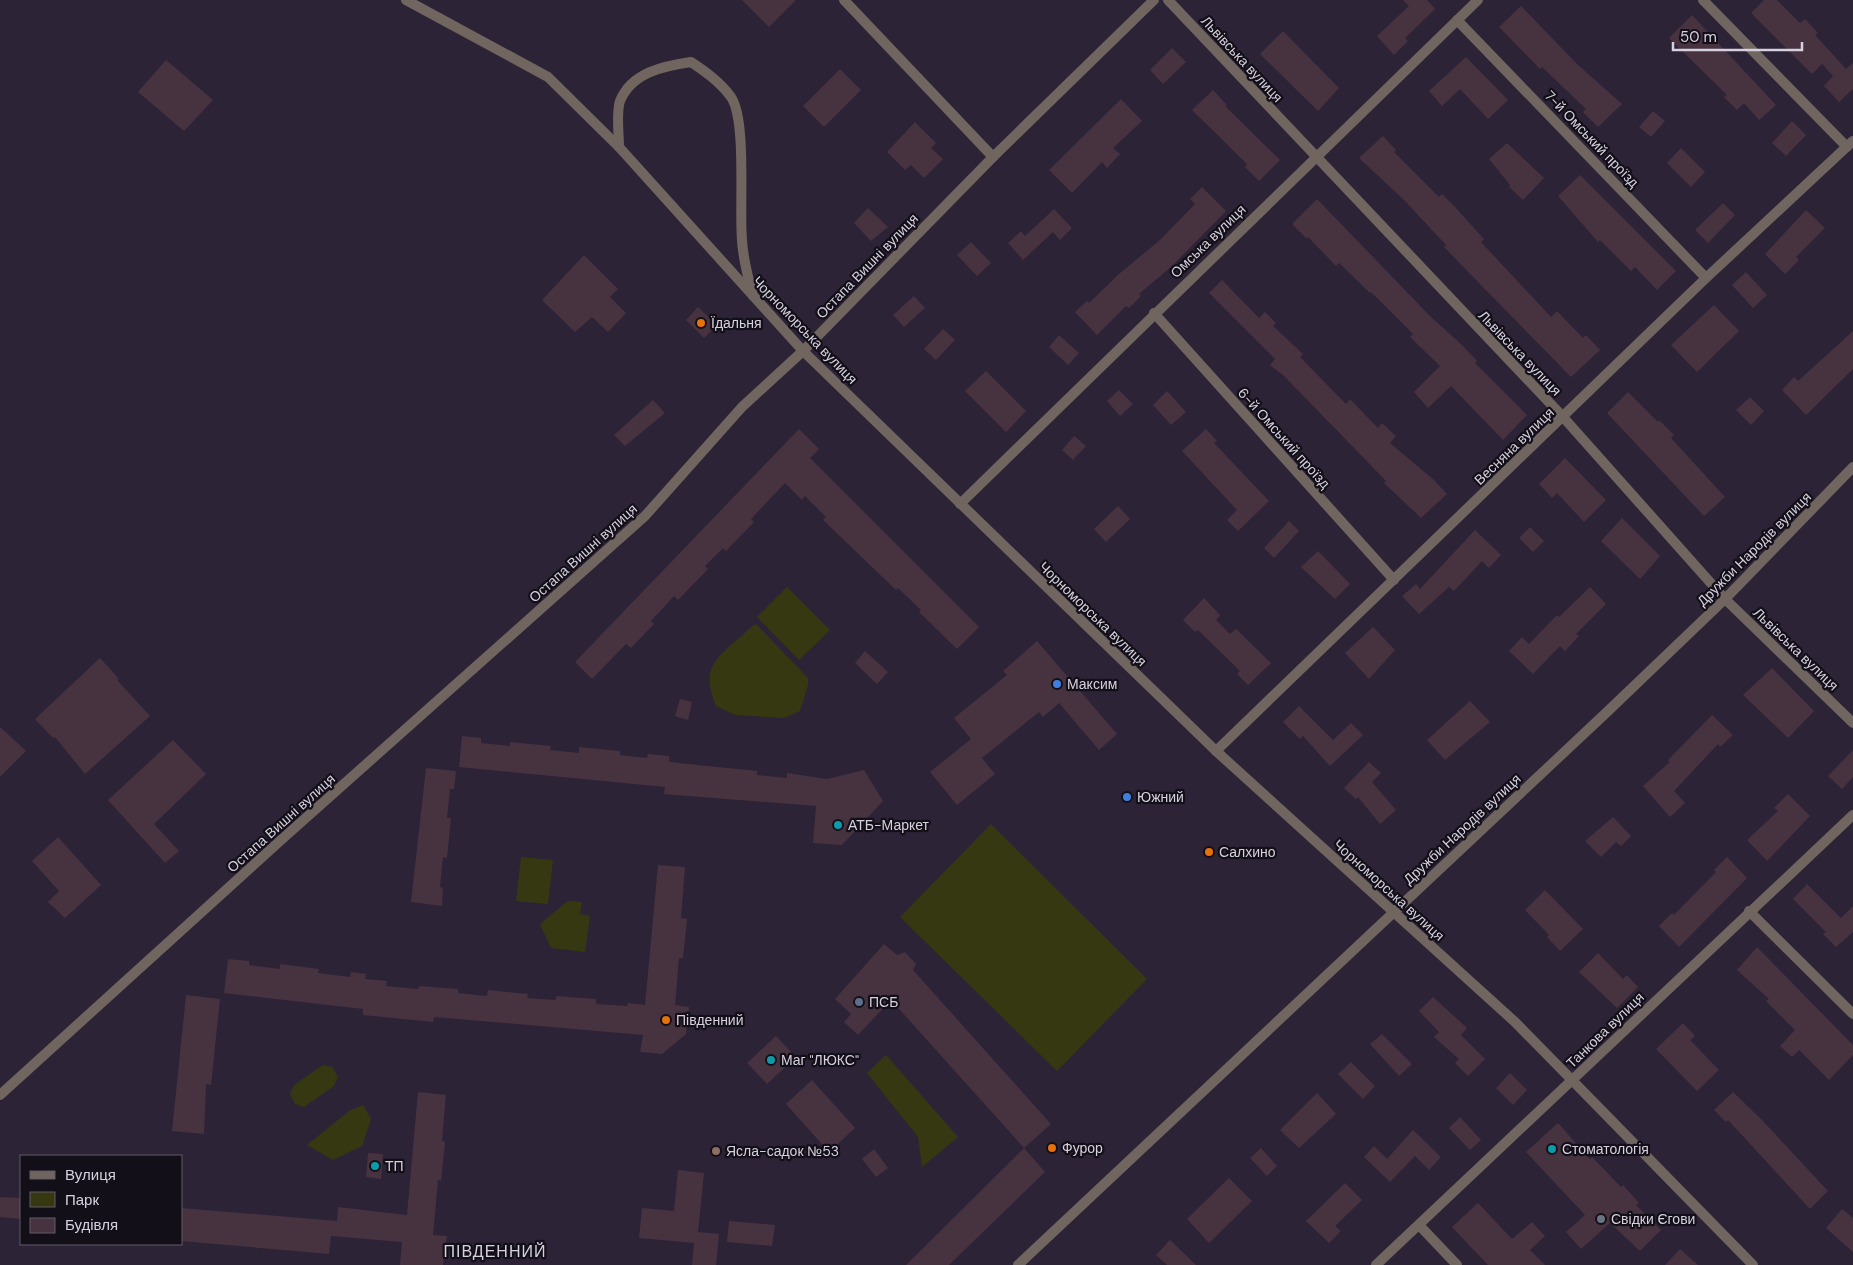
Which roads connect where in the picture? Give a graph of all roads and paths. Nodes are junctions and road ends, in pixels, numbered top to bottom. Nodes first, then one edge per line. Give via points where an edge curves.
1 (406, 0) edge
2 (844, 0) edge
3 (1154, 0) edge
4 (1168, 0) edge
5 (1478, 0) edge
6 (1703, 0) edge
7 (1457, 20) junction
8 (1850, 144) edge
9 (619, 147) junction
10 (993, 157) junction
11 (1315, 157) junction
12 (1706, 278) junction
13 (753, 298) junction
14 (1154, 313) junction
15 (803, 351) junction
16 (1563, 418) junction
17 (1853, 467) edge
18 (960, 504) junction
19 (1394, 580) junction
20 (1725, 599) junction
21 (1853, 724) edge
22 (1216, 751) junction
23 (1853, 814) edge
24 (1749, 911) junction
25 (1393, 912) junction
26 (1853, 1014) edge
27 (1572, 1080) junction
28 (0, 1095) edge
29 (1419, 1225) junction
30 (1018, 1265) edge
31 (1376, 1265) edge
32 (1457, 1265) edge
33 (1753, 1265) edge

1 - 9 street, Чорноморська вулиця via 548,77
2 - 10 street
3 - 10 street, Остапа Вишні вулиця
4 - 11 street, Львівська вулиця
5 - 7 street, Омська вулиця
6 - 8 street
7 - 11 street, Омська вулиця
7 - 12 street, 7-й Омський проїзд
8 - 12 street, Весняна вулиця
9 - 13 street, Чорноморська вулиця
9 - 13 street via 620,101 636,79 662,66 691,62 711,75 732,98 741,161 742,241
10 - 15 street, Остапа Вишні вулиця
11 - 14 street, Омська вулиця
11 - 16 street, Львівська вулиця
12 - 16 street, Весняна вулиця
13 - 15 street, Чорноморська вулиця
14 - 18 street, Омська вулиця
14 - 19 street, 6-й Омський проїзд
15 - 18 street, Чорноморська вулиця
15 - 28 street, Остапа Вишні вулиця via 742,407 645,516
16 - 19 street, Весняна вулиця
16 - 20 street, Львівська вулиця
17 - 20 street, Дружби Народів вулиця
18 - 22 street, Чорноморська вулиця
19 - 22 street, Весняна вулиця
20 - 21 street, Львівська вулиця
20 - 25 street, Дружби Народів вулиця
22 - 25 street, Чорноморська вулиця
23 - 24 street, Танкова вулиця
24 - 26 street
24 - 27 street, Танкова вулиця
25 - 27 street, Чорноморська вулиця via 1515,1022
25 - 30 street, Дружби Народів вулиця
27 - 29 street, Танкова вулиця
27 - 33 street, Чорноморська вулиця
29 - 31 street, Танкова вулиця
29 - 32 street

